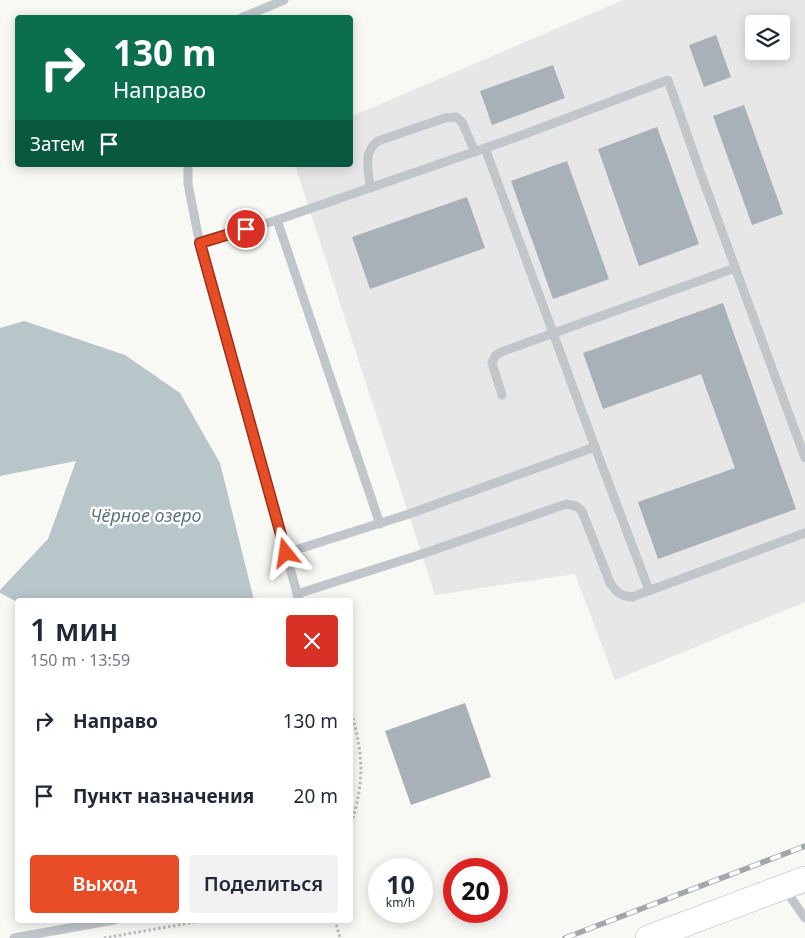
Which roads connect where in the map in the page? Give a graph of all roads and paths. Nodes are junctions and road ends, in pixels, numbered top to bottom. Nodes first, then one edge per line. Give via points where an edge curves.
1 (284, 0) edge
2 (248, 15) edge
3 (485, 148) junction
4 (475, 152) junction
5 (188, 167) edge
6 (370, 188) junction
7 (277, 220) junction
8 (200, 243) junction
9 (736, 268) junction
10 (553, 332) junction
11 (502, 395) dead end
12 (595, 447) junction
13 (805, 458) edge
14 (380, 524) junction
15 (805, 534) edge
16 (286, 553) junction
17 (649, 590) junction
18 (298, 597) edge
19 (353, 721) edge
20 (353, 817) edge
21 (794, 883) edge
22 (805, 918) edge
23 (97, 923) edge
24 (190, 923) edge
25 (336, 923) edge
26 (14, 938) edge
27 (104, 938) edge
28 (340, 938) edge
29 (648, 938) edge

1 - 2 lane
3 - 4 lane
3 - 9 lane via 668,80
3 - 10 lane
4 - 6 lane
4 - 6 lane via 462,122 456,117 445,118 371,146 368,152
5 - 8 lane via 188,184
6 - 7 lane
7 - 8 lane
7 - 14 lane
8 - 16 lane
9 - 10 lane
9 - 13 lane
10 - 11 lane via 495,356 492,362
10 - 12 lane
12 - 14 lane
12 - 17 lane
14 - 16 lane
15 - 17 lane
16 - 18 lane
17 - 18 lane via 632,597 617,593 610,584 582,511 566,504
19 - 20 path via 362,770
21 - 22 lane
21 - 29 main road
23 - 26 lane
24 - 27 path
25 - 28 path

